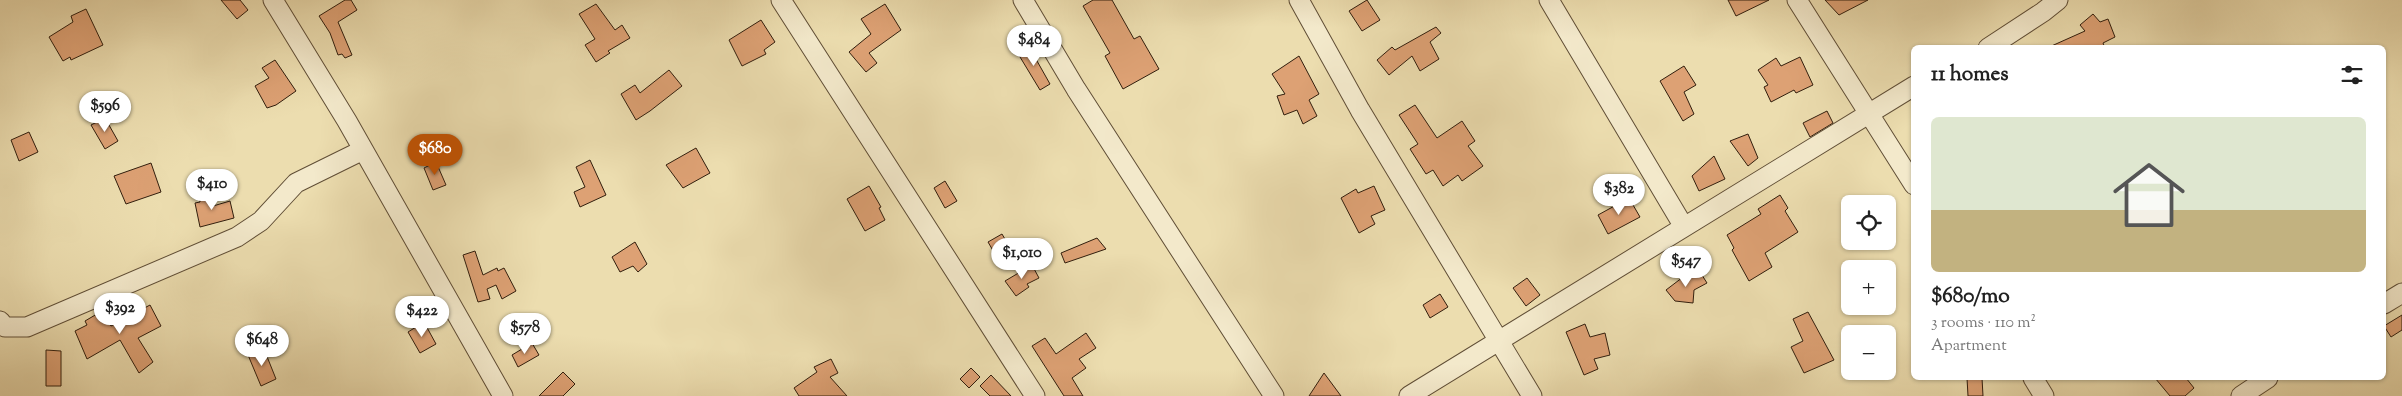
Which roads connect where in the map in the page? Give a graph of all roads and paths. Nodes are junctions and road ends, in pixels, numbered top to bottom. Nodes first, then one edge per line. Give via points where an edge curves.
1 (273, 0) edge
2 (781, 0) edge
3 (1023, 0) edge
4 (1299, 0) edge
5 (1549, 0) edge
6 (1797, 0) edge
7 (2058, 0) edge
8 (1993, 45) edge
9 (1911, 88) edge
10 (1868, 114) junction
11 (363, 150) junction
12 (1911, 180) edge
13 (1684, 227) junction
14 (2402, 293) edge
15 (2386, 303) edge
16 (0, 321) edge
17 (1499, 340) junction
18 (2035, 380) edge
19 (2265, 380) edge
20 (503, 396) edge
21 (1035, 396) edge
22 (1274, 396) edge
23 (1409, 396) edge
24 (1532, 396) edge
25 (2044, 396) edge
26 (2241, 396) edge

1 - 11 street
2 - 21 street
3 - 22 street
4 - 17 street via 1360,110
5 - 13 street
6 - 10 street
7 - 8 street
9 - 10 street
10 - 12 street
10 - 13 street
11 - 16 street via 296,182 261,220 237,237 27,327 5,326
11 - 20 street
13 - 17 street
14 - 15 street
17 - 23 street
17 - 24 street
18 - 25 street
19 - 26 street

